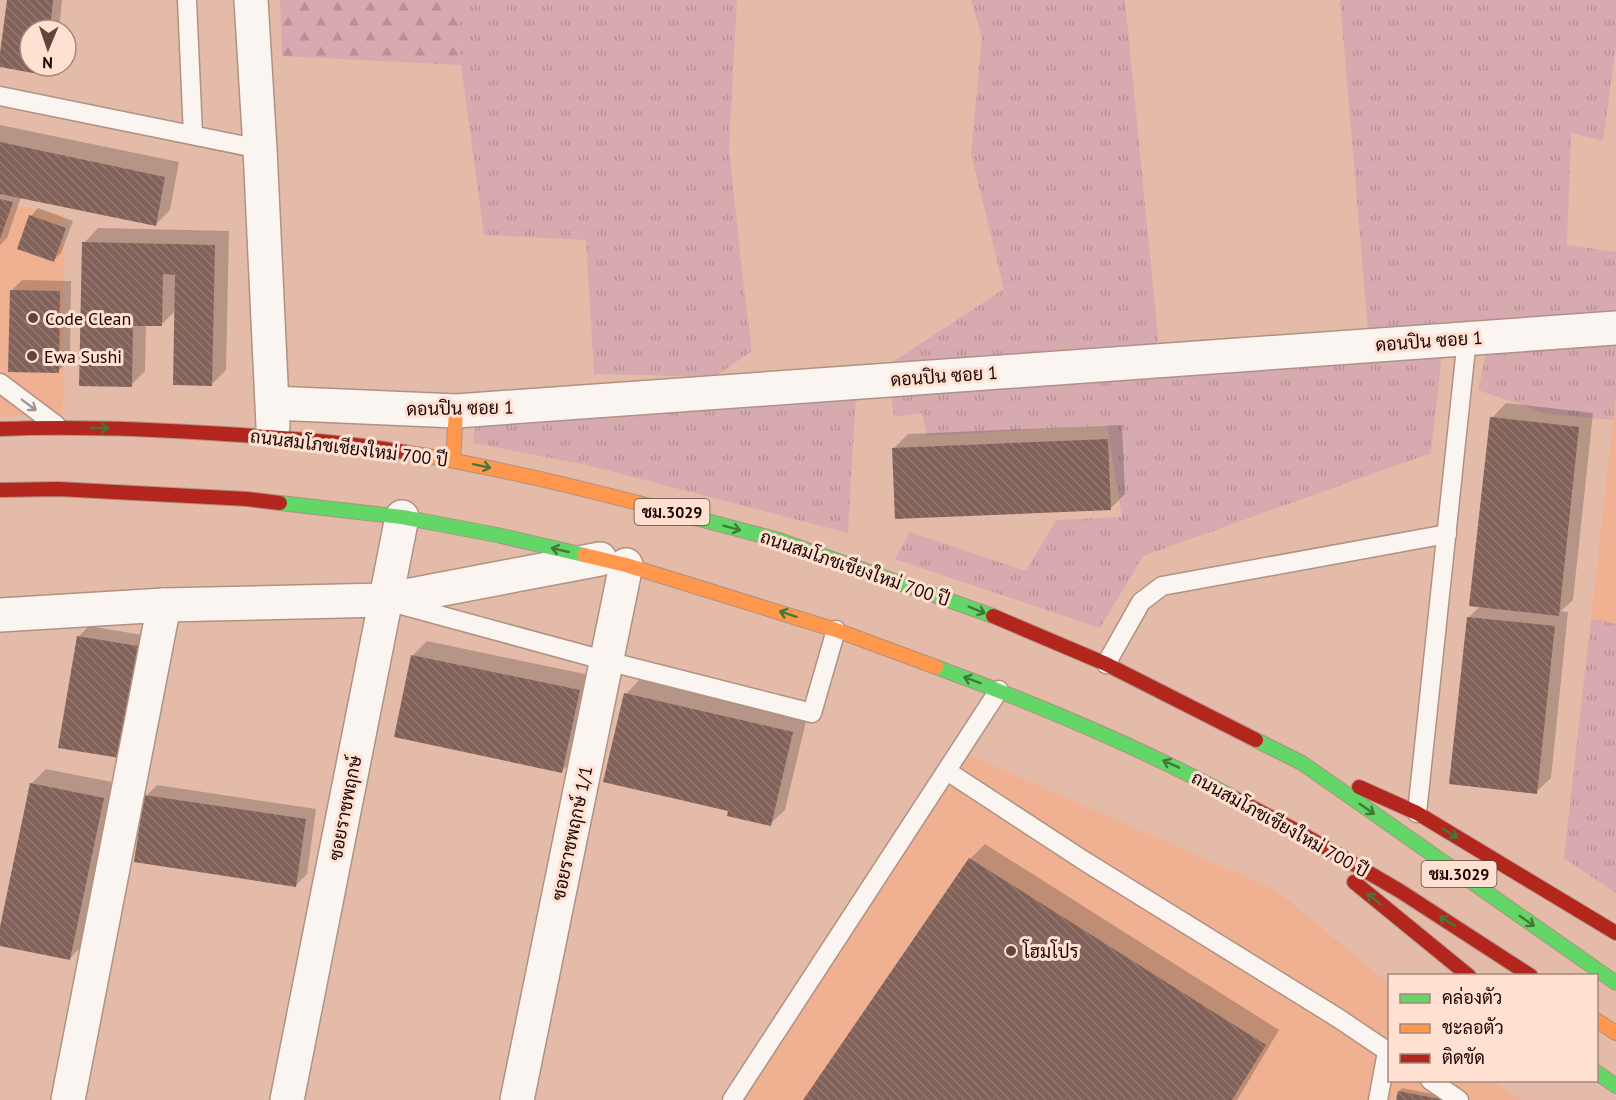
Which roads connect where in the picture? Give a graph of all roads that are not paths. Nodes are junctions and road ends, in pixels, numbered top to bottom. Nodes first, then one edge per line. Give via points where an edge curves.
1 (187, 0) edge
2 (251, 0) edge
3 (0, 96) edge
4 (193, 135) junction
5 (260, 149) junction
6 (1616, 328) edge
7 (1467, 338) junction
8 (0, 382) edge
9 (273, 403) junction
10 (456, 411) junction
11 (58, 427) junction
12 (0, 429) edge
13 (273, 437) junction
14 (453, 459) junction
15 (0, 490) edge
16 (402, 517) junction
17 (1447, 534) junction
18 (613, 562) junction
19 (385, 600) junction
20 (164, 605) junction
21 (0, 615) edge
22 (836, 630) junction
23 (607, 660) junction
24 (1106, 664) junction
25 (999, 690) junction
26 (1302, 764) junction
27 (947, 771) junction
28 (1417, 813) junction
29 (1297, 831) junction
30 (1616, 933) edge
31 (1467, 974) edge
32 (1529, 974) edge
33 (1616, 983) edge
34 (1598, 1021) edge
35 (1616, 1033) edge
36 (1388, 1052) edge
37 (1598, 1073) edge
38 (1433, 1082) edge
39 (1616, 1086) edge
40 (68, 1100) edge
41 (287, 1100) edge
42 (517, 1100) edge
43 (732, 1100) edge
44 (1378, 1100) edge
45 (1459, 1100) edge

1 - 4 lane
2 - 5 street
3 - 4 lane
4 - 5 lane
5 - 9 street
6 - 7 street, ดอนปิน ซอย 1
7 - 10 street, ดอนปิน ซอย 1
7 - 17 lane
8 -> 11 lane
9 - 10 street, ดอนปิน ซอย 1
9 - 13 street
10 - 14 main road
11 - 12 main road, ถนนสมโภชเชียงใหม่ 700 ปี / ชม.3029
11 -> 13 main road, ถนนสมโภชเชียงใหม่ 700 ปี / ชม.3029
13 - 14 main road, ถนนสมโภชเชียงใหม่ 700 ปี / ชม.3029
14 -> 24 main road, ถนนสมโภชเชียงใหม่ 700 ปี / ชม.3029 via 779,540 963,604
15 - 16 main road, ถนนสมโภชเชียงใหม่ 700 ปี / ชม.3029 via 58,489 247,499
18 -> 16 main road, ถนนสมโภชเชียงใหม่ 700 ปี / ชม.3029
16 - 19 street, ซอยราชพฤกษ์
17 - 24 lane via 1162,586 1141,602
17 - 28 lane
18 - 19 street
22 -> 18 main road, ถนนสมโภชเชียงใหม่ 700 ปี / ชม.3029
18 - 23 street, ซอยราชพฤกษ์ 1/1
19 - 20 street
19 - 23 lane
19 - 41 street, ซอยราชพฤกษ์
20 - 21 street
20 - 40 street
22 - 23 lane via 812,712
25 -> 22 main road, ถนนสมโภชเชียงใหม่ 700 ปี / ชม.3029
23 - 42 street, ซอยราชพฤกษ์ 1/1
24 - 26 main road, ถนนสมโภชเชียงใหม่ 700 ปี / ชม.3029
25 - 27 lane
29 -> 25 main road, ถนนสมโภชเชียงใหม่ 700 ปี / ชม.3029 via 1179,768
26 - 28 main road
26 -> 33 main road, ถนนสมโภชเชียงใหม่ 700 ปี / ชม.3029
27 - 36 lane
27 - 43 lane
28 -> 30 main road
31 -> 29 main road
32 -> 29 main road, ถนนสมโภชเชียงใหม่ 700 ปี / ชม.3029
34 - 35 main road
36 - 44 lane
37 - 39 main road
38 - 45 lane

